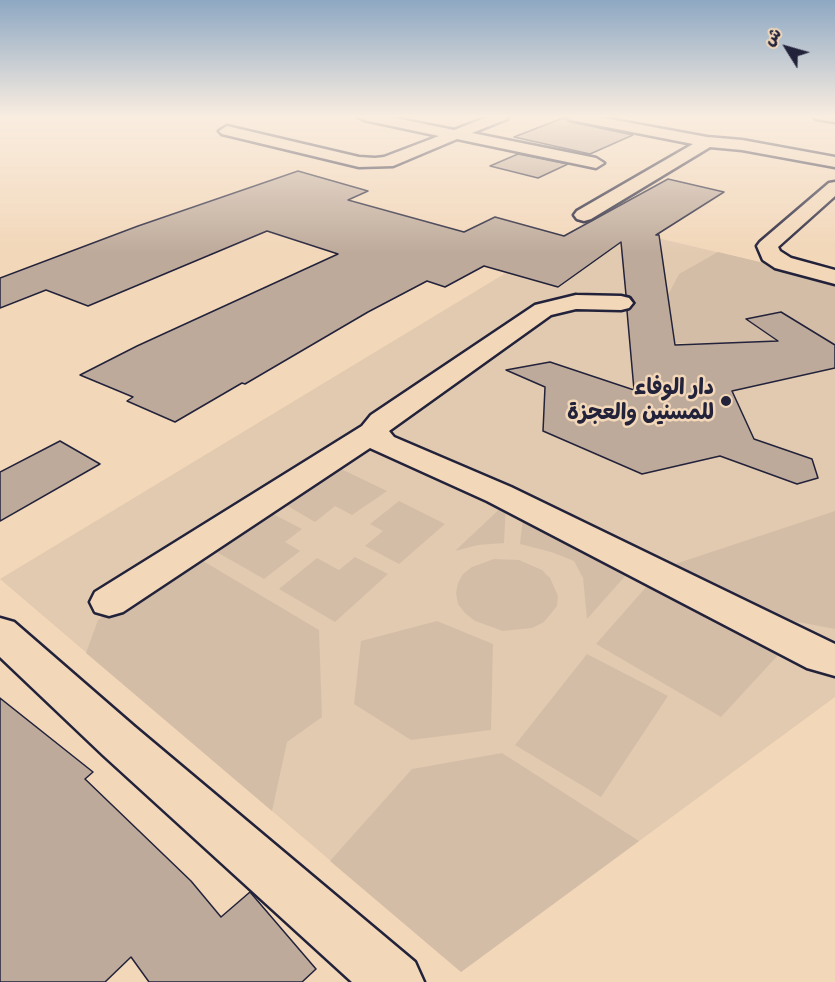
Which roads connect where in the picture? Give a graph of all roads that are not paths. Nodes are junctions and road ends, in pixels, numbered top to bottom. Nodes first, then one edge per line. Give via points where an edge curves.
1 (364, 162) edge
2 (387, 162) edge
3 (590, 162) edge
4 (674, 162) edge
5 (596, 163) dead end
6 (835, 187) edge
7 (584, 215) dead end
8 (835, 277) edge
9 (621, 303) dead end
10 (373, 432) junction
11 (109, 602) dead end
12 (0, 633) edge
13 (835, 660) edge
14 (377, 977) edge

1 - 2 street
3 - 5 street
4 - 7 street
6 - 8 street via 767,246 771,255 783,262
9 - 10 street via 576,302 543,310 381,421
10 - 11 street
10 - 13 street via 383,444 500,494 822,657
12 - 14 street

